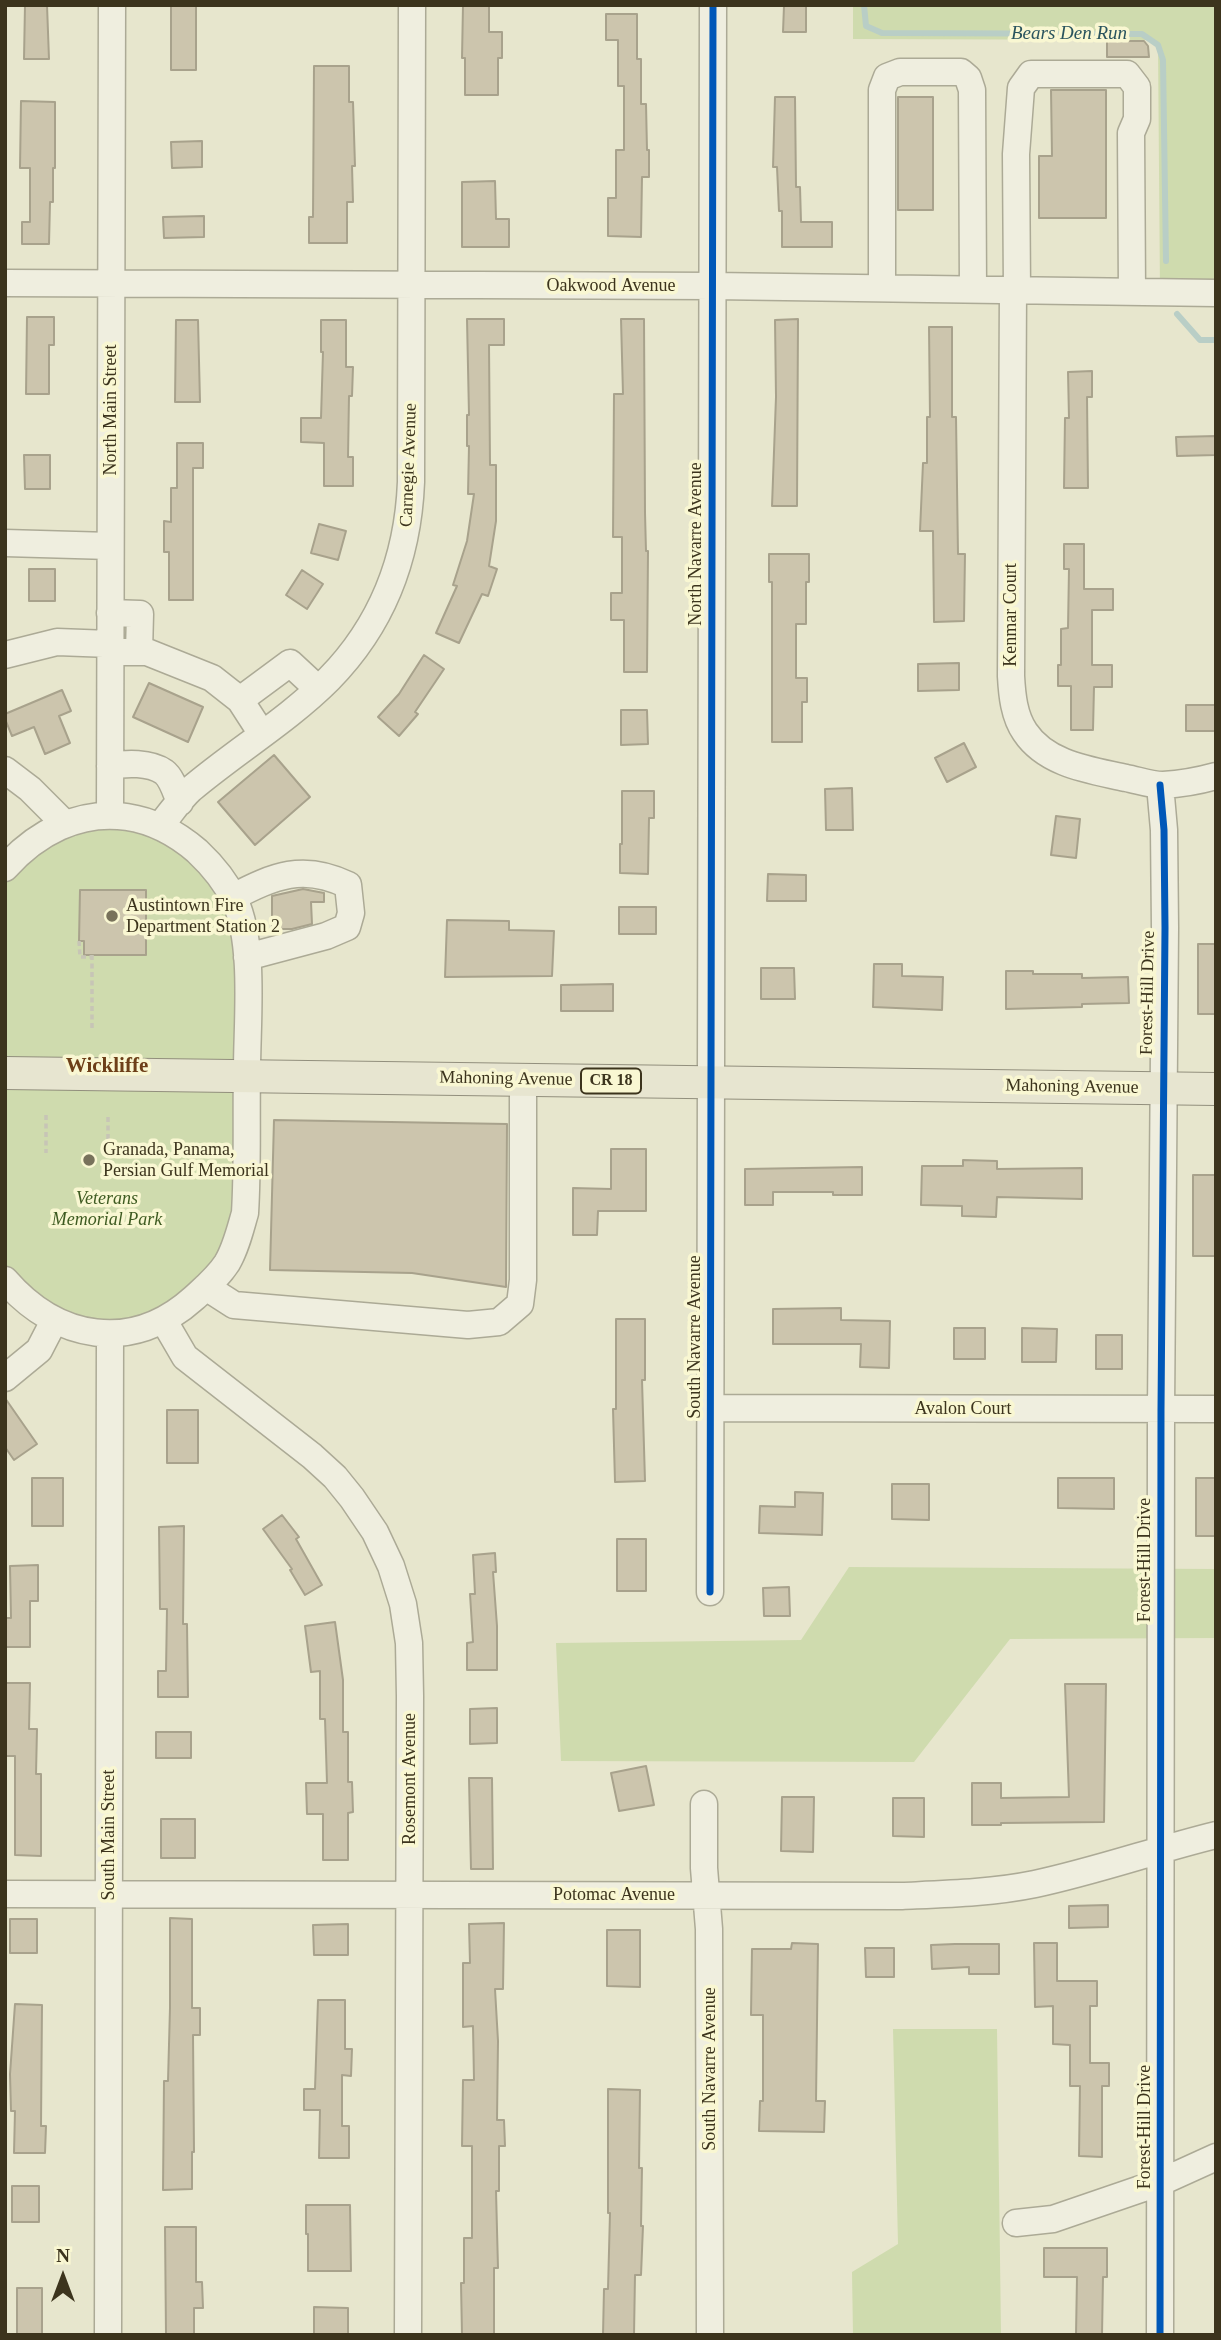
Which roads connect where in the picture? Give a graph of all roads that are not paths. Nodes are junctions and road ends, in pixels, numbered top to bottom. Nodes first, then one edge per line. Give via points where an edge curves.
1 (111, 5) edge
2 (412, 5) edge
3 (713, 5) edge
4 (5, 283) edge
5 (111, 284) junction
6 (412, 285) junction
7 (713, 286) junction
8 (882, 288) junction
9 (973, 289) junction
10 (1015, 290) junction
11 (1132, 292) junction
12 (1216, 293) edge
13 (5, 543) edge
14 (110, 546) junction
15 (110, 613) junction
16 (110, 648) junction
17 (139, 652) junction
18 (5, 655) edge
19 (318, 689) junction
20 (240, 700) junction
21 (262, 734) junction
22 (110, 766) junction
23 (5, 770) edge
24 (1216, 776) edge
25 (1160, 785) junction
26 (180, 802) junction
27 (110, 815) junction
28 (64, 823) junction
29 (160, 826) junction
30 (11, 852) edge
31 (233, 897) junction
32 (247, 957) junction
33 (5, 1073) edge
34 (247, 1076) junction
35 (523, 1080) junction
36 (711, 1082) junction
37 (1163, 1088) junction
38 (1216, 1089) edge
39 (5, 1280) edge
40 (206, 1287) junction
41 (54, 1321) junction
42 (164, 1321) junction
43 (110, 1335) junction
44 (5, 1378) edge
45 (710, 1408) junction
46 (1161, 1409) junction
47 (1216, 1409) edge
48 (710, 1592) dead end
49 (704, 1804) dead end
50 (1216, 1835) edge
51 (1161, 1851) junction
52 (5, 1894) edge
53 (109, 1894) junction
54 (409, 1895) junction
55 (706, 1896) junction
56 (1216, 2157) edge
57 (1160, 2182) junction
58 (1016, 2222) dead end
59 (108, 2335) edge
60 (408, 2335) edge
61 (710, 2335) edge
62 (1160, 2335) edge

1 - 5 street, North Main Street
2 - 6 street, Carnegie Avenue
3 - 7 street, North Navarre Avenue
4 - 5 street, Oakwood Avenue
5 - 6 street, Oakwood Avenue
5 - 14 street, North Main Street
6 - 7 street, Oakwood Avenue
6 - 19 street, Carnegie Avenue via 411,482 403,550 375,619
7 - 8 street, Oakwood Avenue
7 - 36 street, North Navarre Avenue
8 - 9 street, Oakwood Avenue
8 - 9 street via 882,90 887,77 901,72 961,72 972,90
9 - 10 street, Oakwood Avenue
10 - 11 street, Oakwood Avenue
10 - 11 street, Kenmar Court via 1021,88 1031,74 1127,74 1138,87 1138,118 1131,133
10 - 25 street, Kenmar Court via 1011,676 1019,721 1035,744 1059,759
11 - 12 street, Oakwood Avenue
13 - 14 street
14 - 15 street, North Main Street
15 - 16 street, North Main Street
15 - 17 street via 140,614
16 - 17 street
16 - 18 street via 57,642
16 - 22 street, North Main Street
17 - 20 street via 212,678
19 - 20 street via 290,663
19 - 21 street, Carnegie Avenue
20 - 21 street
21 - 26 street, Carnegie Avenue
22 - 26 street via 129,762 163,771
22 - 27 street, North Main Street
23 - 28 street
24 - 25 street, Kenmar Court
25 - 37 street, Forest-Hill Drive via 1165,928
26 - 29 street, Carnegie Avenue
27 - 28 street
27 - 29 street
28 - 30 street
29 - 31 street via 212,864
31 - 32 street via 243,923
31 - 32 street via 266,880 305,873 329,875 348,885 351,913 347,927
32 - 34 street
33 - 34 main road, Mahoning Avenue / CR 18
34 - 35 main road, Mahoning Avenue / CR 18
34 - 40 street via 245,1213 228,1262
35 - 36 main road, Mahoning Avenue / CR 18
35 - 40 street via 523,1280 520,1304 499,1322 468,1325 234,1305
36 - 37 main road, Mahoning Avenue / CR 18
36 - 45 street, South Navarre Avenue
37 - 38 main road, Mahoning Avenue / CR 18
37 - 46 street, Forest-Hill Drive
39 - 41 street
40 - 42 street
41 - 43 street
41 - 44 street via 39,1350
42 - 43 street
42 - 54 street, Rosemont Avenue via 186,1357 335,1477 375,1532 391,1566 409,1643
43 - 53 street, South Main Street
45 - 46 street, Avalon Court
45 - 48 street, South Navarre Avenue
46 - 47 street, Avalon Court
46 - 51 street, Forest-Hill Drive
49 - 55 street, South Navarre Avenue
50 - 51 street, Potomac Avenue
51 - 55 street, Potomac Avenue via 1034,1884 977,1893
51 - 57 street, Forest-Hill Drive
52 - 53 street, Potomac Avenue
53 - 54 street, Potomac Avenue
53 - 59 street, South Main Street
54 - 55 street, Potomac Avenue
54 - 60 street, Rosemont Avenue
55 - 61 street, South Navarre Avenue
56 - 57 street
57 - 58 street via 1053,2219
57 - 62 street, Forest-Hill Drive

